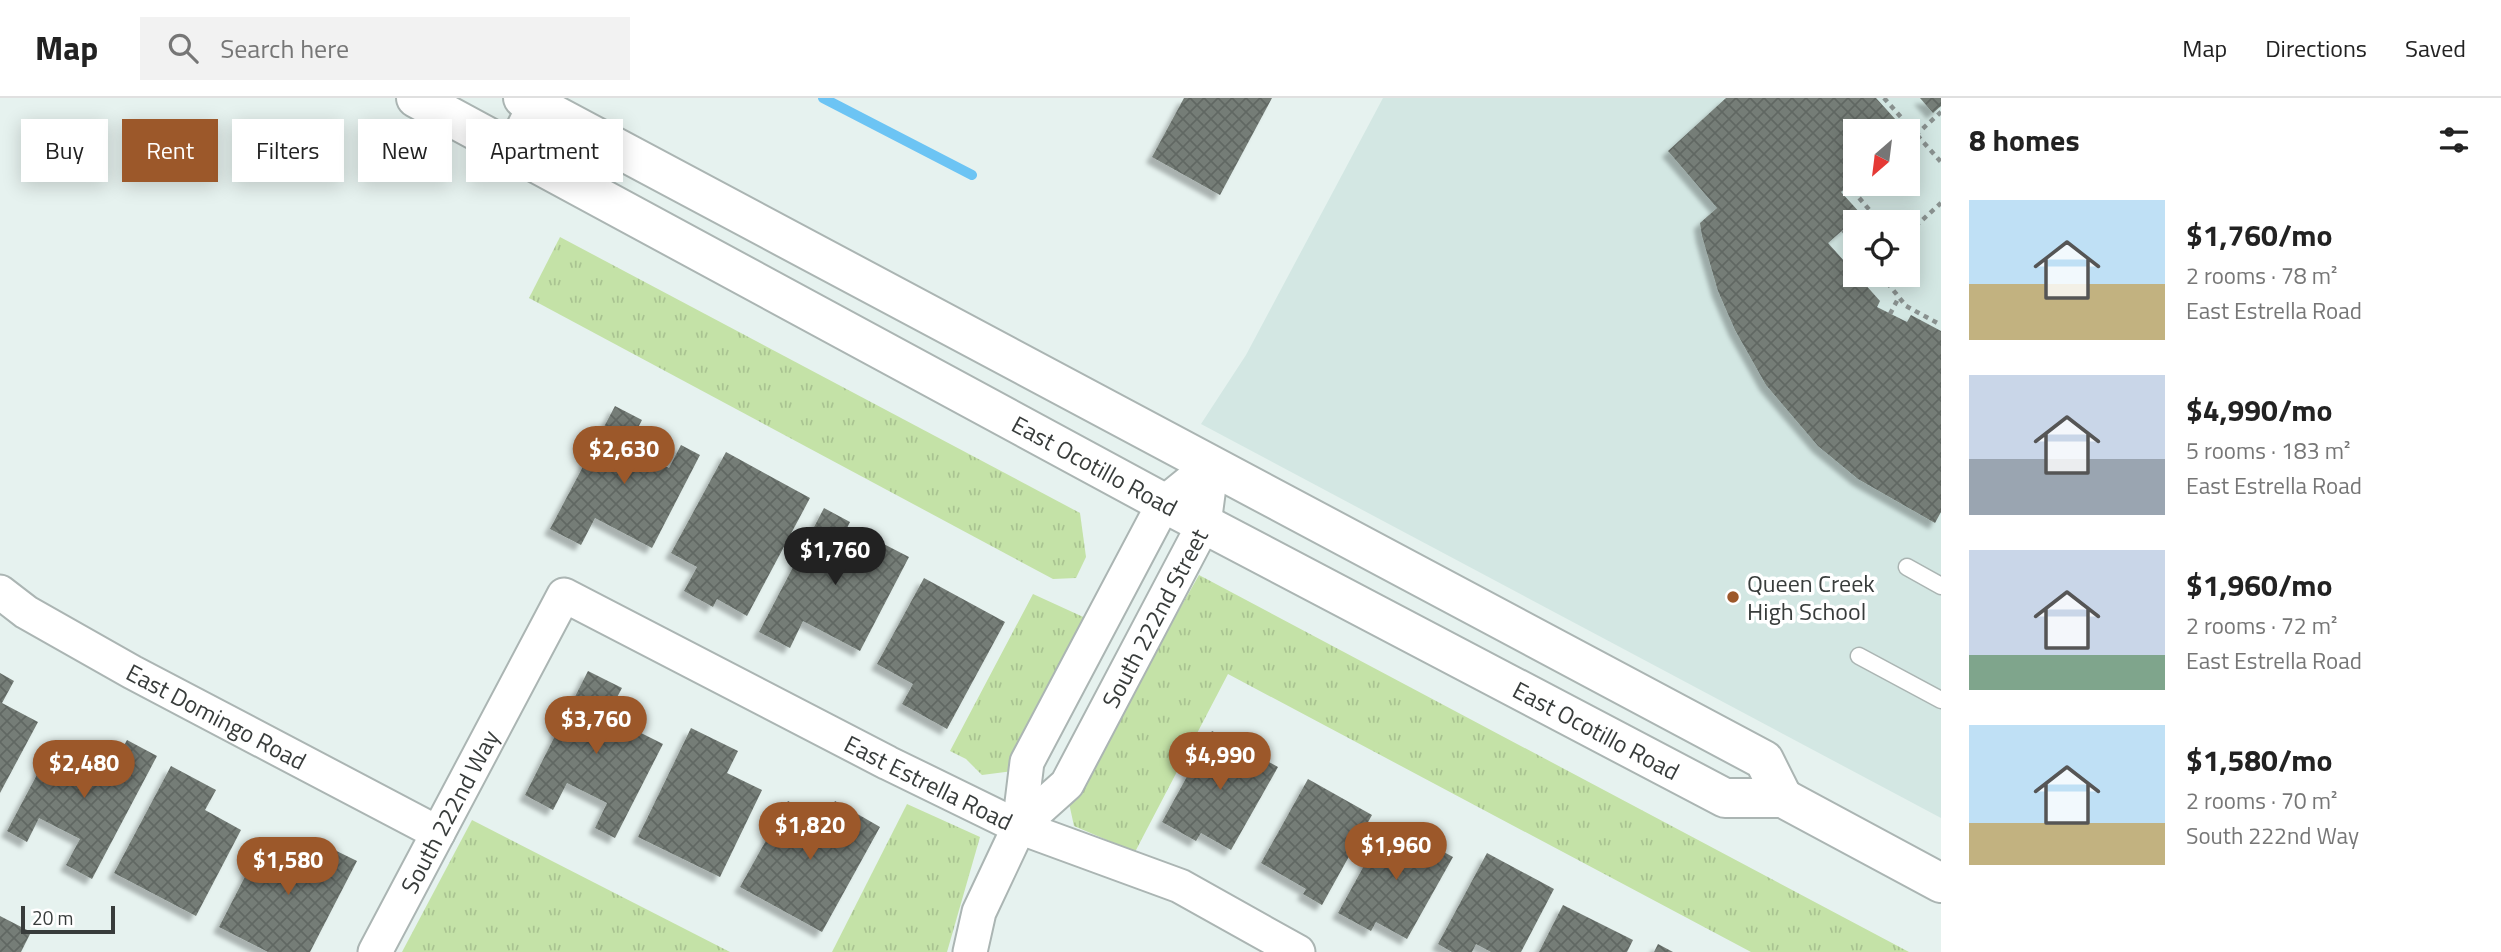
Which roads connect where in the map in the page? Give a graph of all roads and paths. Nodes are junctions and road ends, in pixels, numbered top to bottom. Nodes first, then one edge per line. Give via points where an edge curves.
1 (416, 98) edge
2 (1884, 98) edge
3 (532, 100) edge
4 (1941, 112) edge
5 (525, 119) edge
6 (1903, 119) edge
7 (466, 124) edge
8 (1920, 131) edge
9 (1920, 138) edge
10 (1941, 162) edge
11 (573, 182) edge
12 (1857, 196) edge
13 (1941, 203) edge
14 (1870, 210) edge
15 (1920, 222) edge
16 (1891, 287) edge
17 (1899, 297) junction
18 (1890, 314) dead end
19 (1941, 325) edge
20 (1212, 464) junction
21 (1164, 503) junction
22 (1204, 524) junction
23 (1907, 567) dead end
24 (1941, 586) edge
25 (0, 592) edge
26 (564, 596) joint
27 (1859, 656) dead end
28 (1941, 700) edge
29 (1783, 798) junction
30 (1019, 827) junction
31 (438, 833) junction
32 (1941, 883) edge
33 (375, 952) edge
34 (970, 952) edge
35 (1298, 952) edge

1 - 7 main road, East Ocotillo Road
2 - 6 path
3 - 5 street
3 - 20 main road
4 - 8 path
9 - 10 path
11 - 21 main road, East Ocotillo Road
12 - 14 path
13 - 15 path
16 - 17 path
17 - 18 path
17 - 19 path via 1906,306
20 - 21 street, South 222nd Street
20 - 22 street, South 222nd Street
20 - 29 main road via 1764,760
21 - 22 main road, East Ocotillo Road
21 - 30 street, South 222nd Street via 1027,762
22 - 29 main road, East Ocotillo Road via 1725,798
22 - 30 street, South 222nd Street via 1067,784
23 - 24 lane
25 - 31 street, East Domingo Road via 26,612 132,672
26 - 30 street, East Estrella Road
26 - 31 street, South 222nd Way
27 - 28 lane
29 - 32 main road, East Ocotillo Road
30 - 34 street, South 222nd Street via 979,912
30 - 35 street, East Estrella Road via 1180,886
31 - 33 street, South 222nd Way

